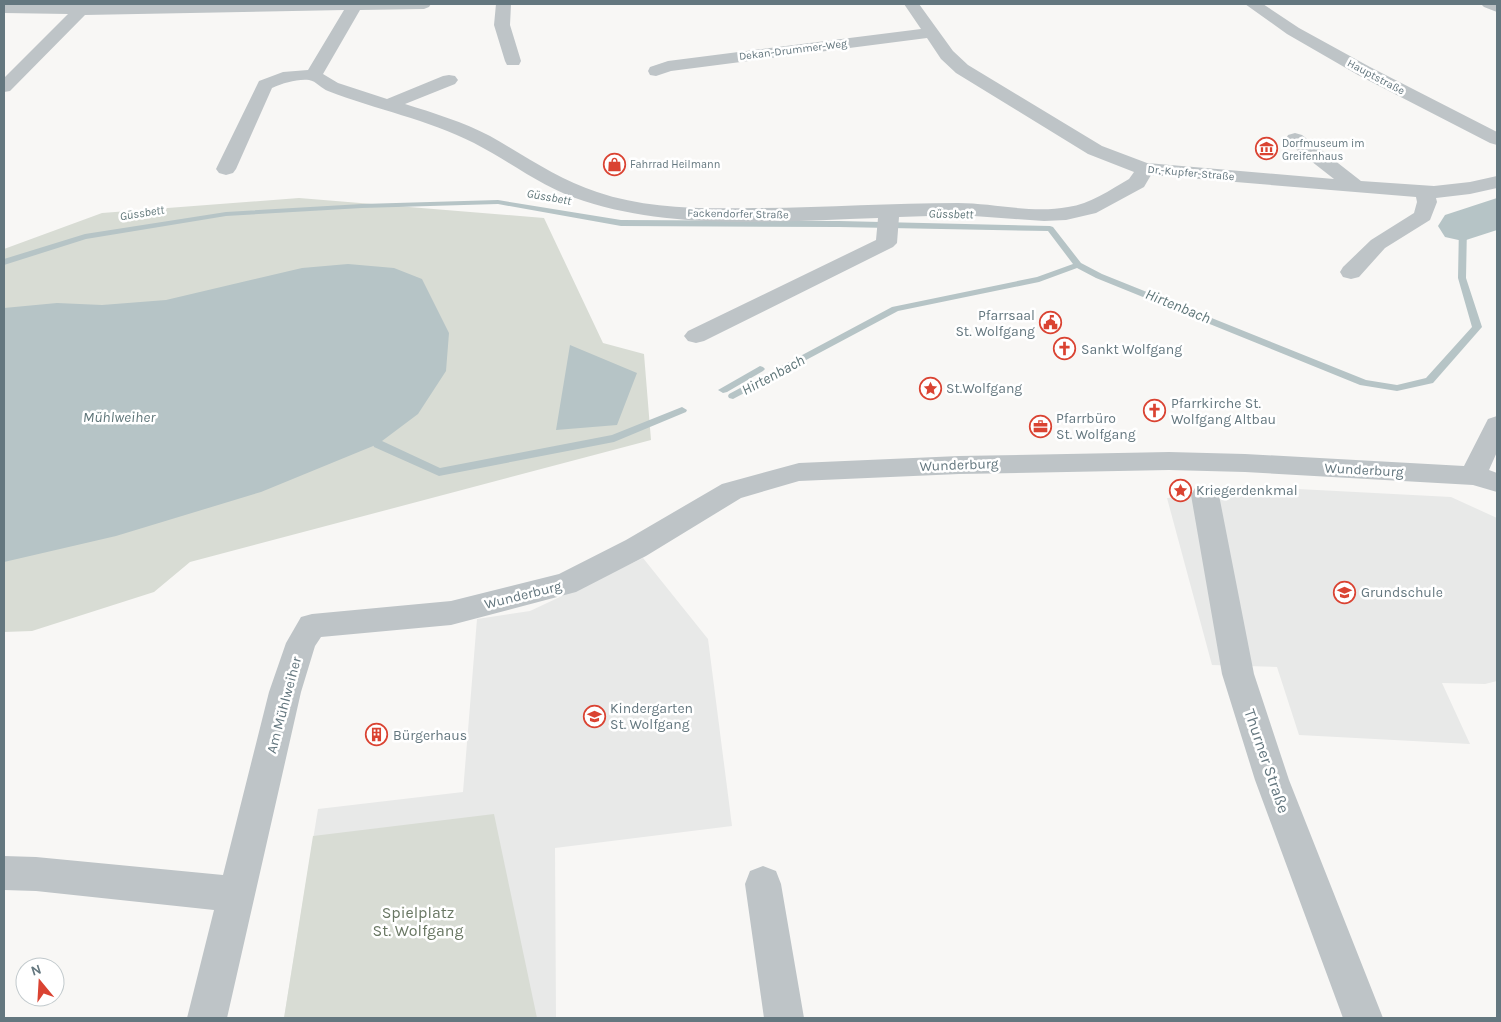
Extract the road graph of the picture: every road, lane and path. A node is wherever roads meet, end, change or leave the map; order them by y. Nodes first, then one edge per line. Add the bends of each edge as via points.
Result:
1 (424, 4) edge
2 (503, 4) edge
3 (911, 4) edge
4 (1236, 4) edge
5 (1489, 4) edge
6 (176, 6) edge
7 (354, 6) junction
8 (1256, 6) edge
9 (12, 7) edge
10 (1497, 7) edge
11 (81, 10) junction
12 (931, 34) junction
13 (513, 61) dead end
14 (656, 71) dead end
15 (314, 75) junction
16 (449, 80) dead end
17 (4, 87) edge
18 (387, 105) junction
19 (1294, 139) dead end
20 (1497, 139) edge
21 (226, 169) dead end
22 (1145, 169) junction
23 (1497, 182) edge
24 (1354, 185) junction
25 (1425, 192) junction
26 (888, 220) junction
27 (1351, 272) dead end
28 (696, 336) dead end
29 (1497, 425) edge
30 (1485, 479) edge
31 (1205, 495) dead end
32 (451, 613) joint
33 (4, 873) edge
34 (763, 884) dead end
35 (238, 894) junction
36 (207, 1018) edge
37 (784, 1018) edge
38 (1363, 1018) edge

1 - 7 street
2 - 13 street via 502,25
3 - 12 street, Dr.-Kupfer-Straße
4 - 8 street, Hauptstraße
5 - 10 street
6 - 7 street
6 - 11 street
7 - 15 street
8 - 20 street, Hauptstraße via 1364,71
9 - 11 street
11 - 17 street
12 - 14 street, Dekan-Drummer-Weg via 704,61
12 - 22 street, Dr.-Kupfer-Straße via 962,69 1095,150
15 - 18 street, Fackendorfer Straße via 332,88
15 - 21 street via 283,77 265,85
16 - 18 street
18 - 26 street, Fackendorfer Straße via 435,119 583,194 634,207 696,215 814,214
19 - 24 street
22 - 24 street, Dr.-Kupfer-Straße
22 - 26 street, Fackendorfer Straße via 1137,183 1089,210 1044,215 960,209
23 - 25 street, Dr.-Kupfer-Straße via 1450,192
24 - 25 street, Dr.-Kupfer-Straße
25 - 27 street via 1427,202 1423,216 1378,244
26 - 28 street via 886,242
29 - 30 street
30 - 32 street, Wunderburg via 1170,461 799,472 732,491 636,548 566,584
31 - 38 street, Thurner Straße via 1241,682 1272,780
32 - 35 street, Am Mühlweiher via 312,626 301,644 285,692
33 - 35 street
34 - 37 street
35 - 36 street, Am Mühlweiher

